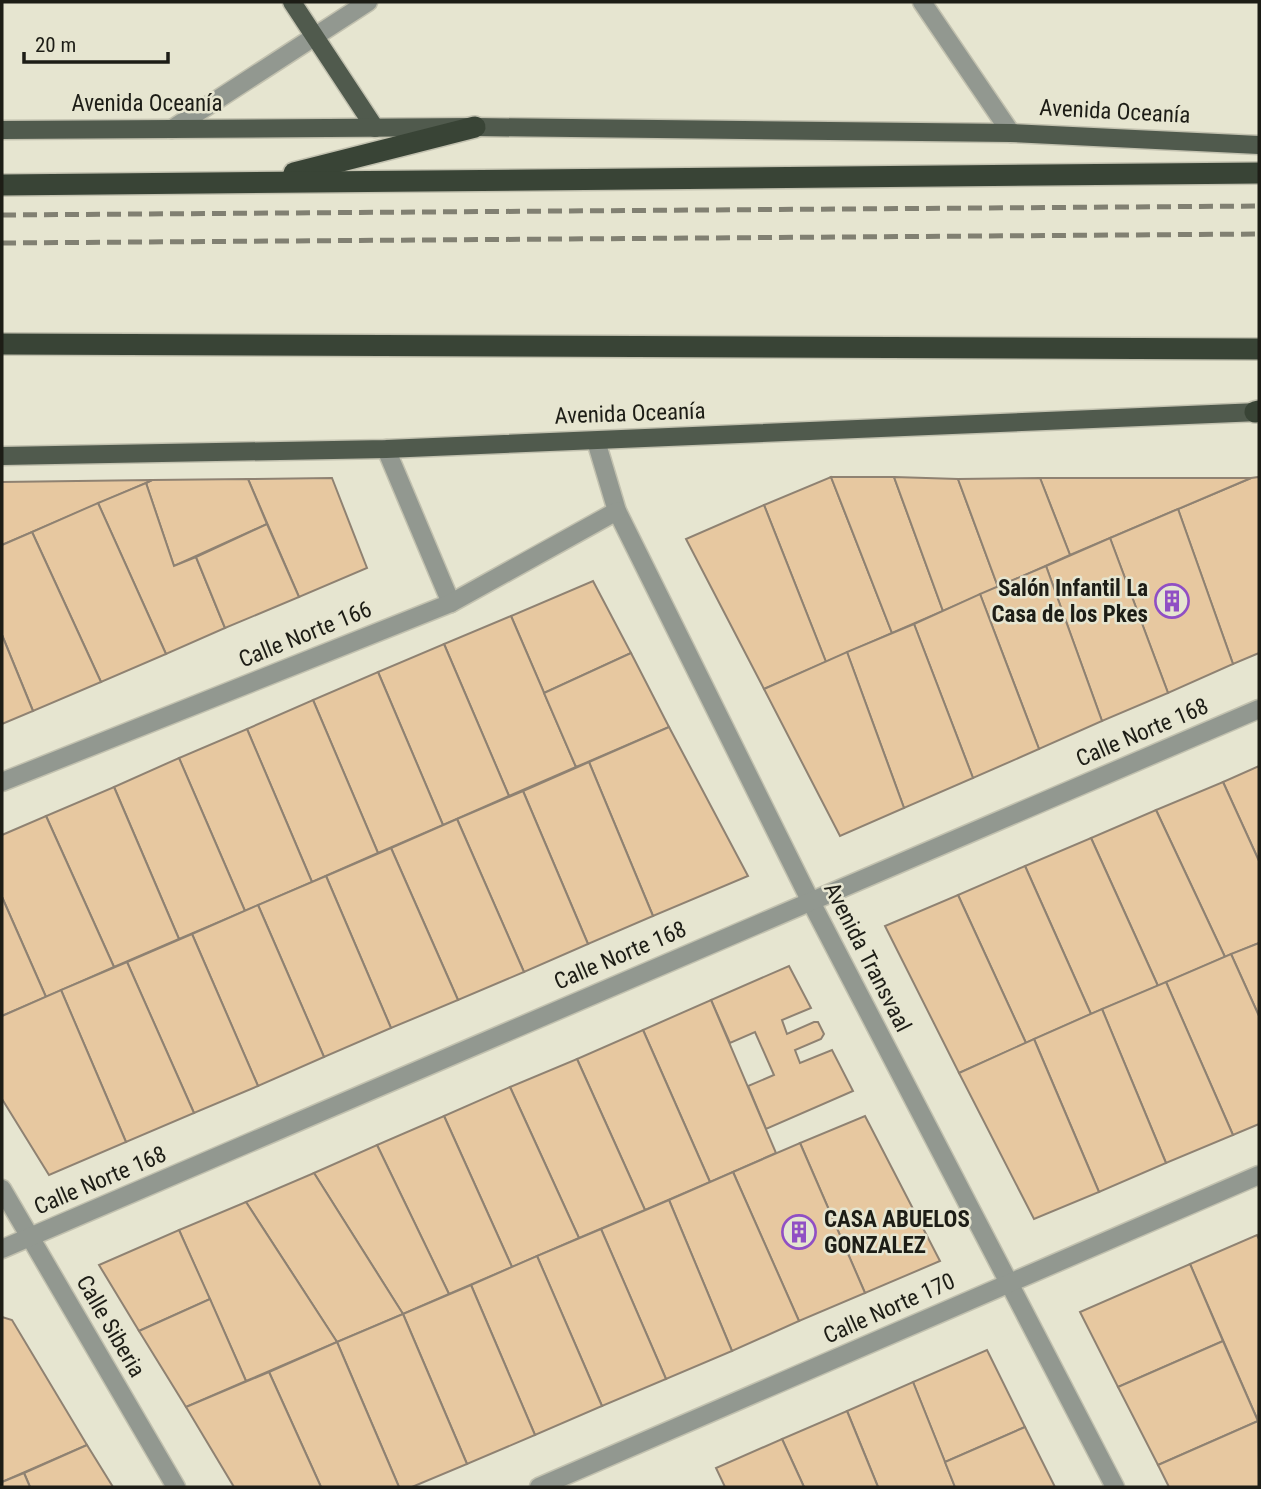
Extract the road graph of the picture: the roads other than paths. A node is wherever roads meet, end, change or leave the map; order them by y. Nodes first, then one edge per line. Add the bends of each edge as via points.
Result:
1 (292, 2) edge
2 (368, 2) edge
3 (922, 2) edge
4 (314, 36) junction
5 (475, 127) junction
6 (375, 128) junction
7 (172, 129) junction
8 (2, 130) edge
9 (1011, 133) junction
10 (1259, 145) edge
11 (1259, 173) edge
12 (261, 182) junction
13 (2, 185) edge
14 (2, 344) edge
15 (1259, 349) edge
16 (1258, 412) edge
17 (596, 441) junction
18 (386, 449) junction
19 (2, 456) edge
20 (617, 511) junction
21 (451, 603) junction
22 (1259, 709) edge
23 (2, 782) edge
24 (810, 900) junction
25 (1259, 1175) edge
26 (2, 1189) edge
27 (31, 1237) junction
28 (2, 1249) edge
29 (1009, 1283) junction
30 (176, 1487) edge
31 (539, 1487) edge
32 (1115, 1487) edge

1 - 4 main road
2 - 4 street
3 - 9 street
4 - 6 main road
4 - 7 street
5 - 6 main road, Avenida Oceanía
5 - 9 main road, Avenida Oceanía
5 - 12 highway
6 - 7 main road, Avenida Oceanía
7 - 8 main road, Avenida Oceanía
9 - 10 main road, Avenida Oceanía
11 - 12 highway
12 - 13 highway
14 - 15 highway
16 - 17 main road, Avenida Oceanía
17 - 18 main road, Avenida Oceanía
17 - 20 street, Avenida Transvaal
18 - 19 main road, Avenida Oceanía
18 - 21 street
20 - 21 street, Calle Norte 166
20 - 24 street, Avenida Transvaal
21 - 23 street, Calle Norte 166
22 - 24 street, Calle Norte 168
24 - 27 street, Calle Norte 168
24 - 29 street, Avenida Transvaal
25 - 29 street, Calle Norte 170
26 - 27 street, Calle Siberia
27 - 28 street, Calle Norte 168
27 - 30 street, Calle Siberia
29 - 31 street, Calle Norte 170
29 - 32 street, Avenida Transvaal

